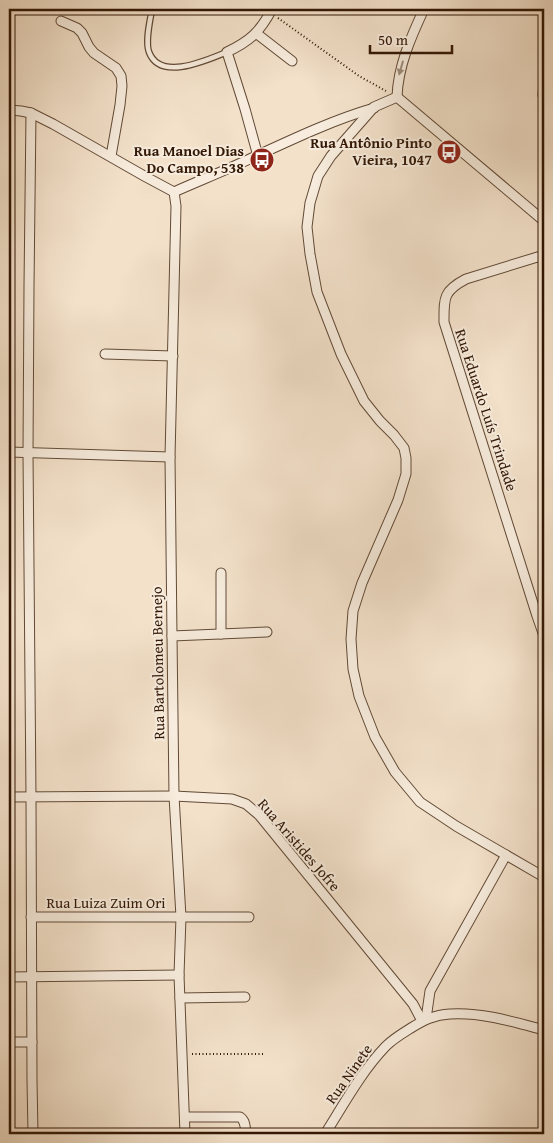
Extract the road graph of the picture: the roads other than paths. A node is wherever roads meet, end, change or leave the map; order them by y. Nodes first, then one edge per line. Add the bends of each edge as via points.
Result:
1 (152, 9) edge
2 (424, 9) edge
3 (271, 11) edge
4 (61, 21) dead end
5 (256, 33) junction
6 (227, 52) junction
7 (292, 61) dead end
8 (544, 84) edge
9 (543, 95) dead end
10 (397, 97) junction
11 (374, 107) junction
12 (9, 110) edge
13 (31, 113) junction
14 (111, 156) junction
15 (258, 156) junction
16 (174, 192) junction
17 (544, 221) edge
18 (544, 254) edge
19 (105, 354) dead end
20 (173, 356) junction
21 (9, 452) edge
22 (28, 453) junction
23 (170, 457) junction
24 (221, 573) dead end
25 (267, 632) dead end
26 (220, 634) junction
27 (172, 636) junction
28 (544, 636) edge
29 (174, 796) junction
30 (9, 797) edge
31 (31, 797) junction
32 (506, 856) junction
33 (544, 877) edge
34 (31, 917) junction
35 (181, 917) junction
36 (249, 917) dead end
37 (179, 975) junction
38 (9, 977) edge
39 (31, 977) junction
40 (245, 997) dead end
41 (180, 998) junction
42 (424, 1020) junction
43 (544, 1030) edge
44 (9, 1042) edge
45 (32, 1042) junction
46 (185, 1117) junction
47 (33, 1134) edge
48 (185, 1134) edge
49 (246, 1134) edge
50 (325, 1134) edge

1 - 6 lane via 149,52 156,63 172,68
2 -> 10 street via 402,64
3 - 5 street
4 - 14 street via 77,28 94,53 116,68 121,76 120,106
5 - 6 street
5 - 7 street
6 - 15 street
8 - 9 street
10 - 11 street
10 - 17 street
11 - 15 street via 345,116
11 - 32 street via 331,156 318,176 310,203 308,227 317,292 341,354 364,401 404,448 406,458 406,474 398,500 362,582 353,611 353,669 359,696 375,737 395,772 420,802
12 - 13 street
13 - 14 street
13 - 22 street
14 - 16 street
15 - 16 street
16 - 20 street, Rua Bartolomeu Bernejo
18 - 28 street, Rua Eduardo Luís Trindade via 466,279 454,285 444,304 444,322
19 - 20 street
20 - 23 street, Rua Bartolomeu Bernejo
21 - 22 street
22 - 23 street
22 - 31 street
23 - 27 street, Rua Bartolomeu Bernejo
24 - 26 street
25 - 26 street
26 - 27 street
27 - 29 street, Rua Bartolomeu Bernejo
29 - 31 street, Rua Aristides Jofre
29 - 35 street, Rua Bartolomeu Bernejo
29 - 42 street, Rua Aristides Jofre via 232,799 246,804 259,815
30 - 31 street, Rua Aristides Jofre
31 - 34 street
32 - 33 street
32 - 42 street via 430,991
34 - 35 street, Rua Luiza Zuim Ori
34 - 39 street
35 - 36 street, Rua Luiza Zuim Ori
35 - 37 street, Rua Bartolomeu Bernejo
37 - 39 street
37 - 41 street, Rua Bartolomeu Bernejo
38 - 39 street
39 - 45 street
40 - 41 street
41 - 46 street, Rua Bartolomeu Bernejo
42 - 43 street, Rua Ninete via 452,1014 472,1015
42 - 50 street, Rua Ninete via 387,1045 364,1072
44 - 45 street
45 - 47 street
46 - 48 street, Rua Bartolomeu Bernejo
46 - 49 street via 240,1117 245,1123

